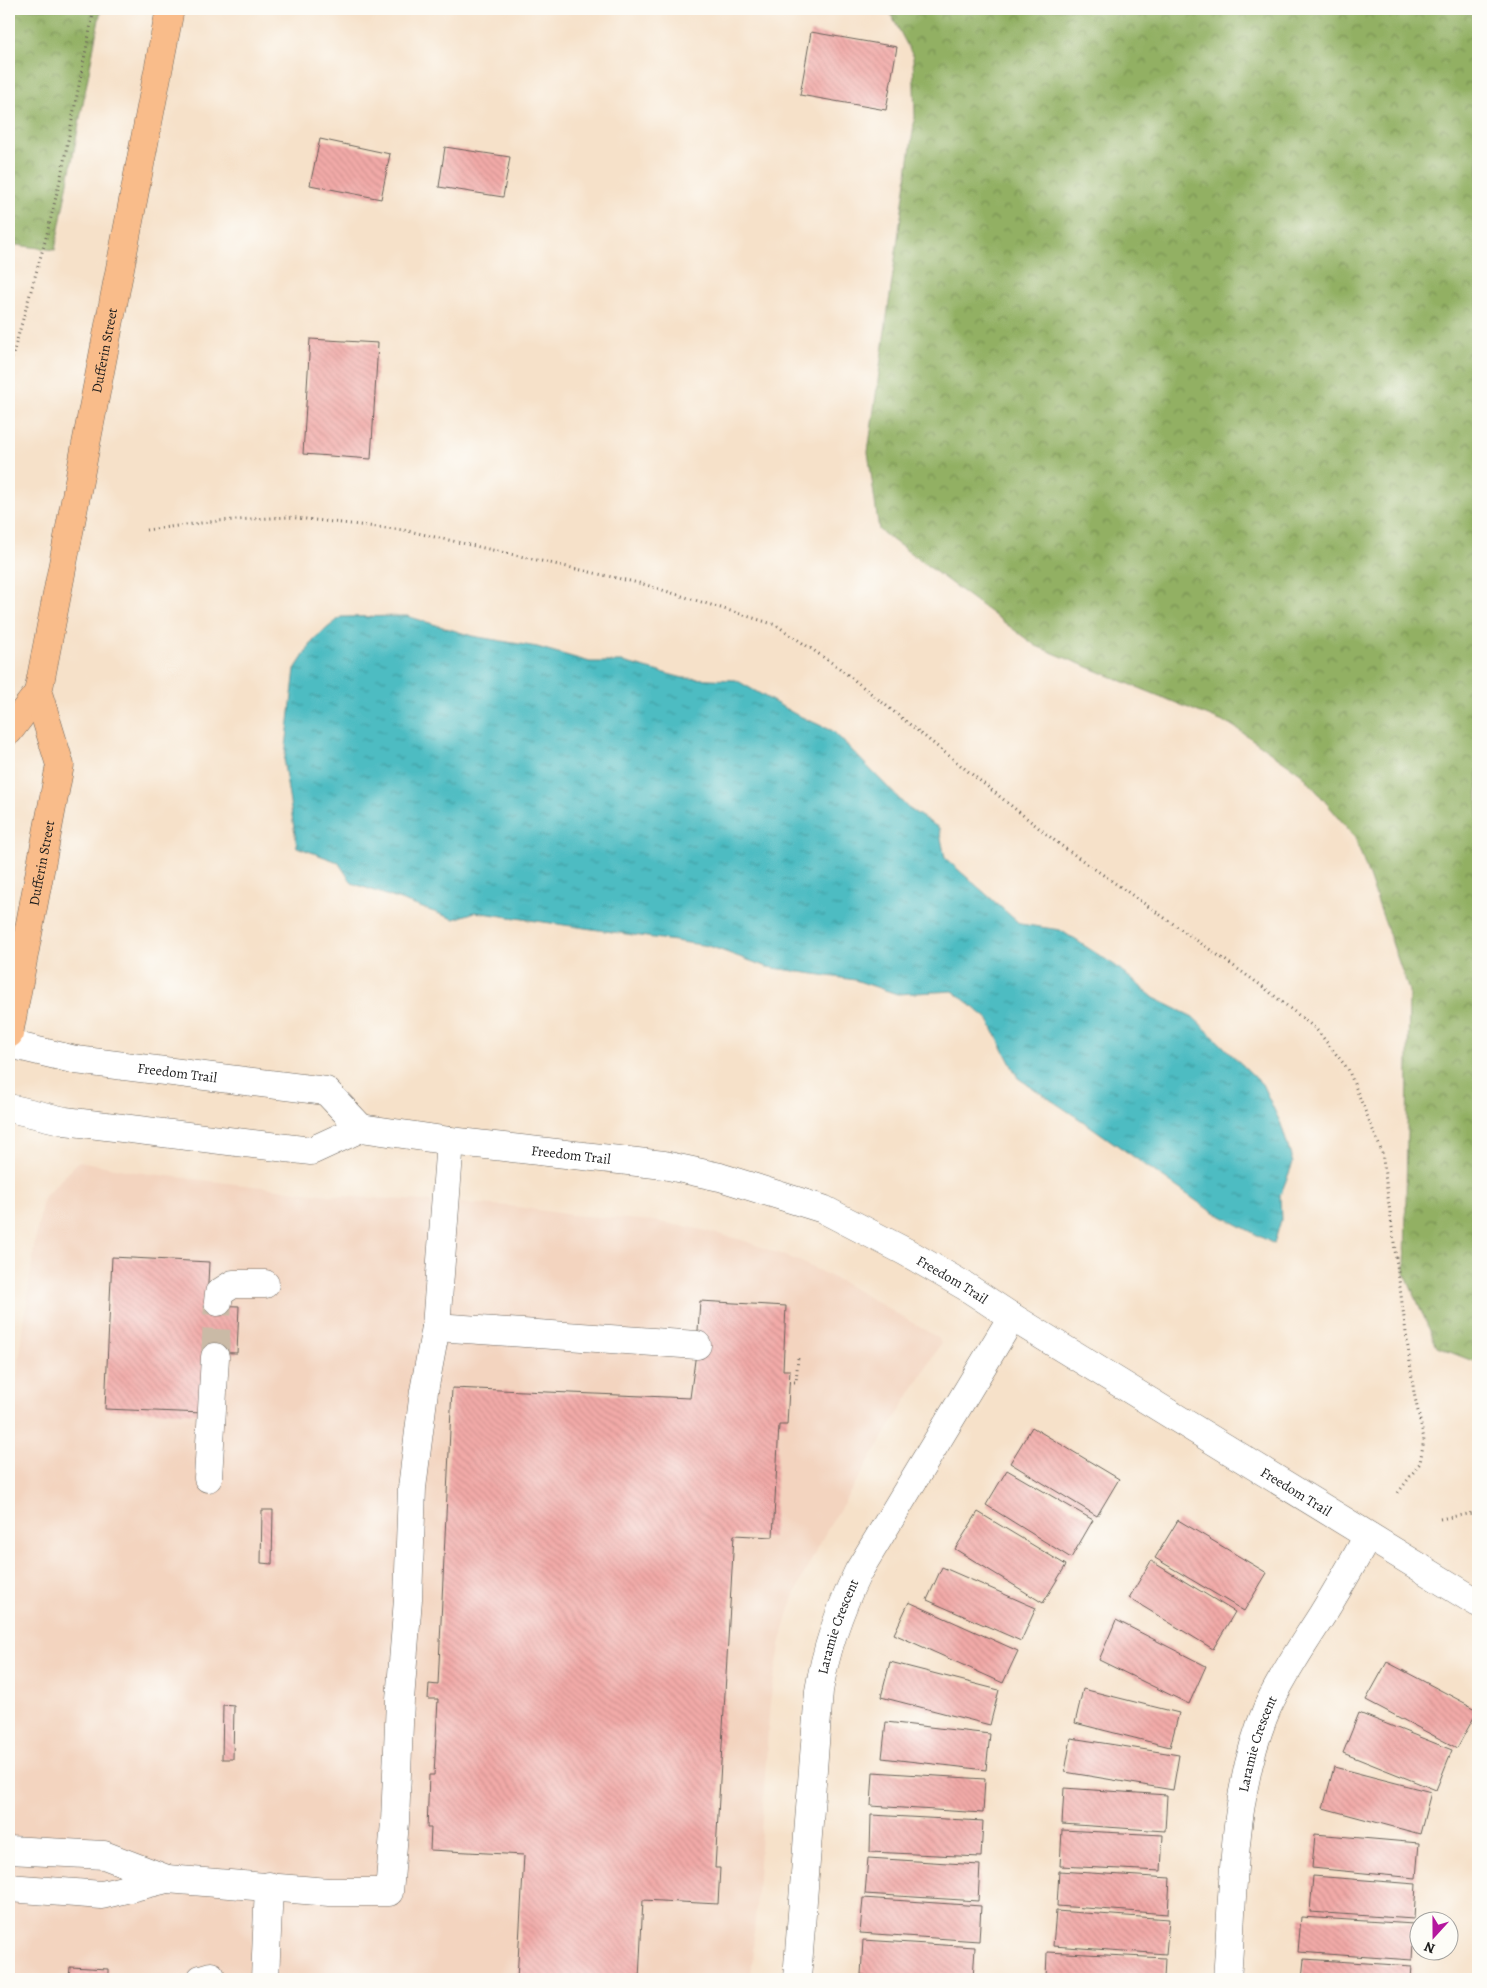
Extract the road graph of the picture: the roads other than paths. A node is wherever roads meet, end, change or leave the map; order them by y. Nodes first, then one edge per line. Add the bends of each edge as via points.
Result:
1 (170, 9) edge
2 (38, 693) junction
3 (9, 731) edge
4 (9, 1034) edge
5 (9, 1044) edge
6 (9, 1108) edge
7 (361, 1128) junction
8 (450, 1141) junction
9 (265, 1284) dead end
10 (218, 1302) tunnel mouth
11 (1012, 1317) junction
12 (436, 1326) junction
13 (697, 1345) dead end
14 (215, 1357) tunnel mouth
15 (208, 1478) dead end
16 (1368, 1536) junction
17 (1478, 1603) edge
18 (9, 1850) edge
19 (167, 1880) junction
20 (269, 1886) junction
21 (9, 1888) edge
22 (265, 1979) edge
23 (797, 1979) edge
24 (1228, 1979) edge

1 - 2 main road, Dufferin Street
2 - 3 main road, Dufferin Street
2 - 4 main road, Dufferin Street via 60,764
5 - 7 street, Freedom Trail via 76,1060 326,1091
6 - 7 street via 65,1121 311,1151
7 - 8 street, Freedom Trail
8 - 11 street, Freedom Trail via 664,1165 769,1191 823,1208 864,1228
8 - 12 street
9 - 10 street via 233,1284 219,1293
11 - 16 street, Freedom Trail
11 - 23 street, Laramie Crescent via 858,1572 832,1632 819,1691
12 - 13 street
12 - 20 street via 412,1488 389,1892 329,1892
14 - 15 street
16 - 17 street, Freedom Trail
16 - 24 street, Laramie Crescent via 1290,1665 1268,1707 1253,1749 1242,1800
18 - 19 street via 104,1855
19 - 20 street
19 - 21 street via 102,1895
20 - 22 street

